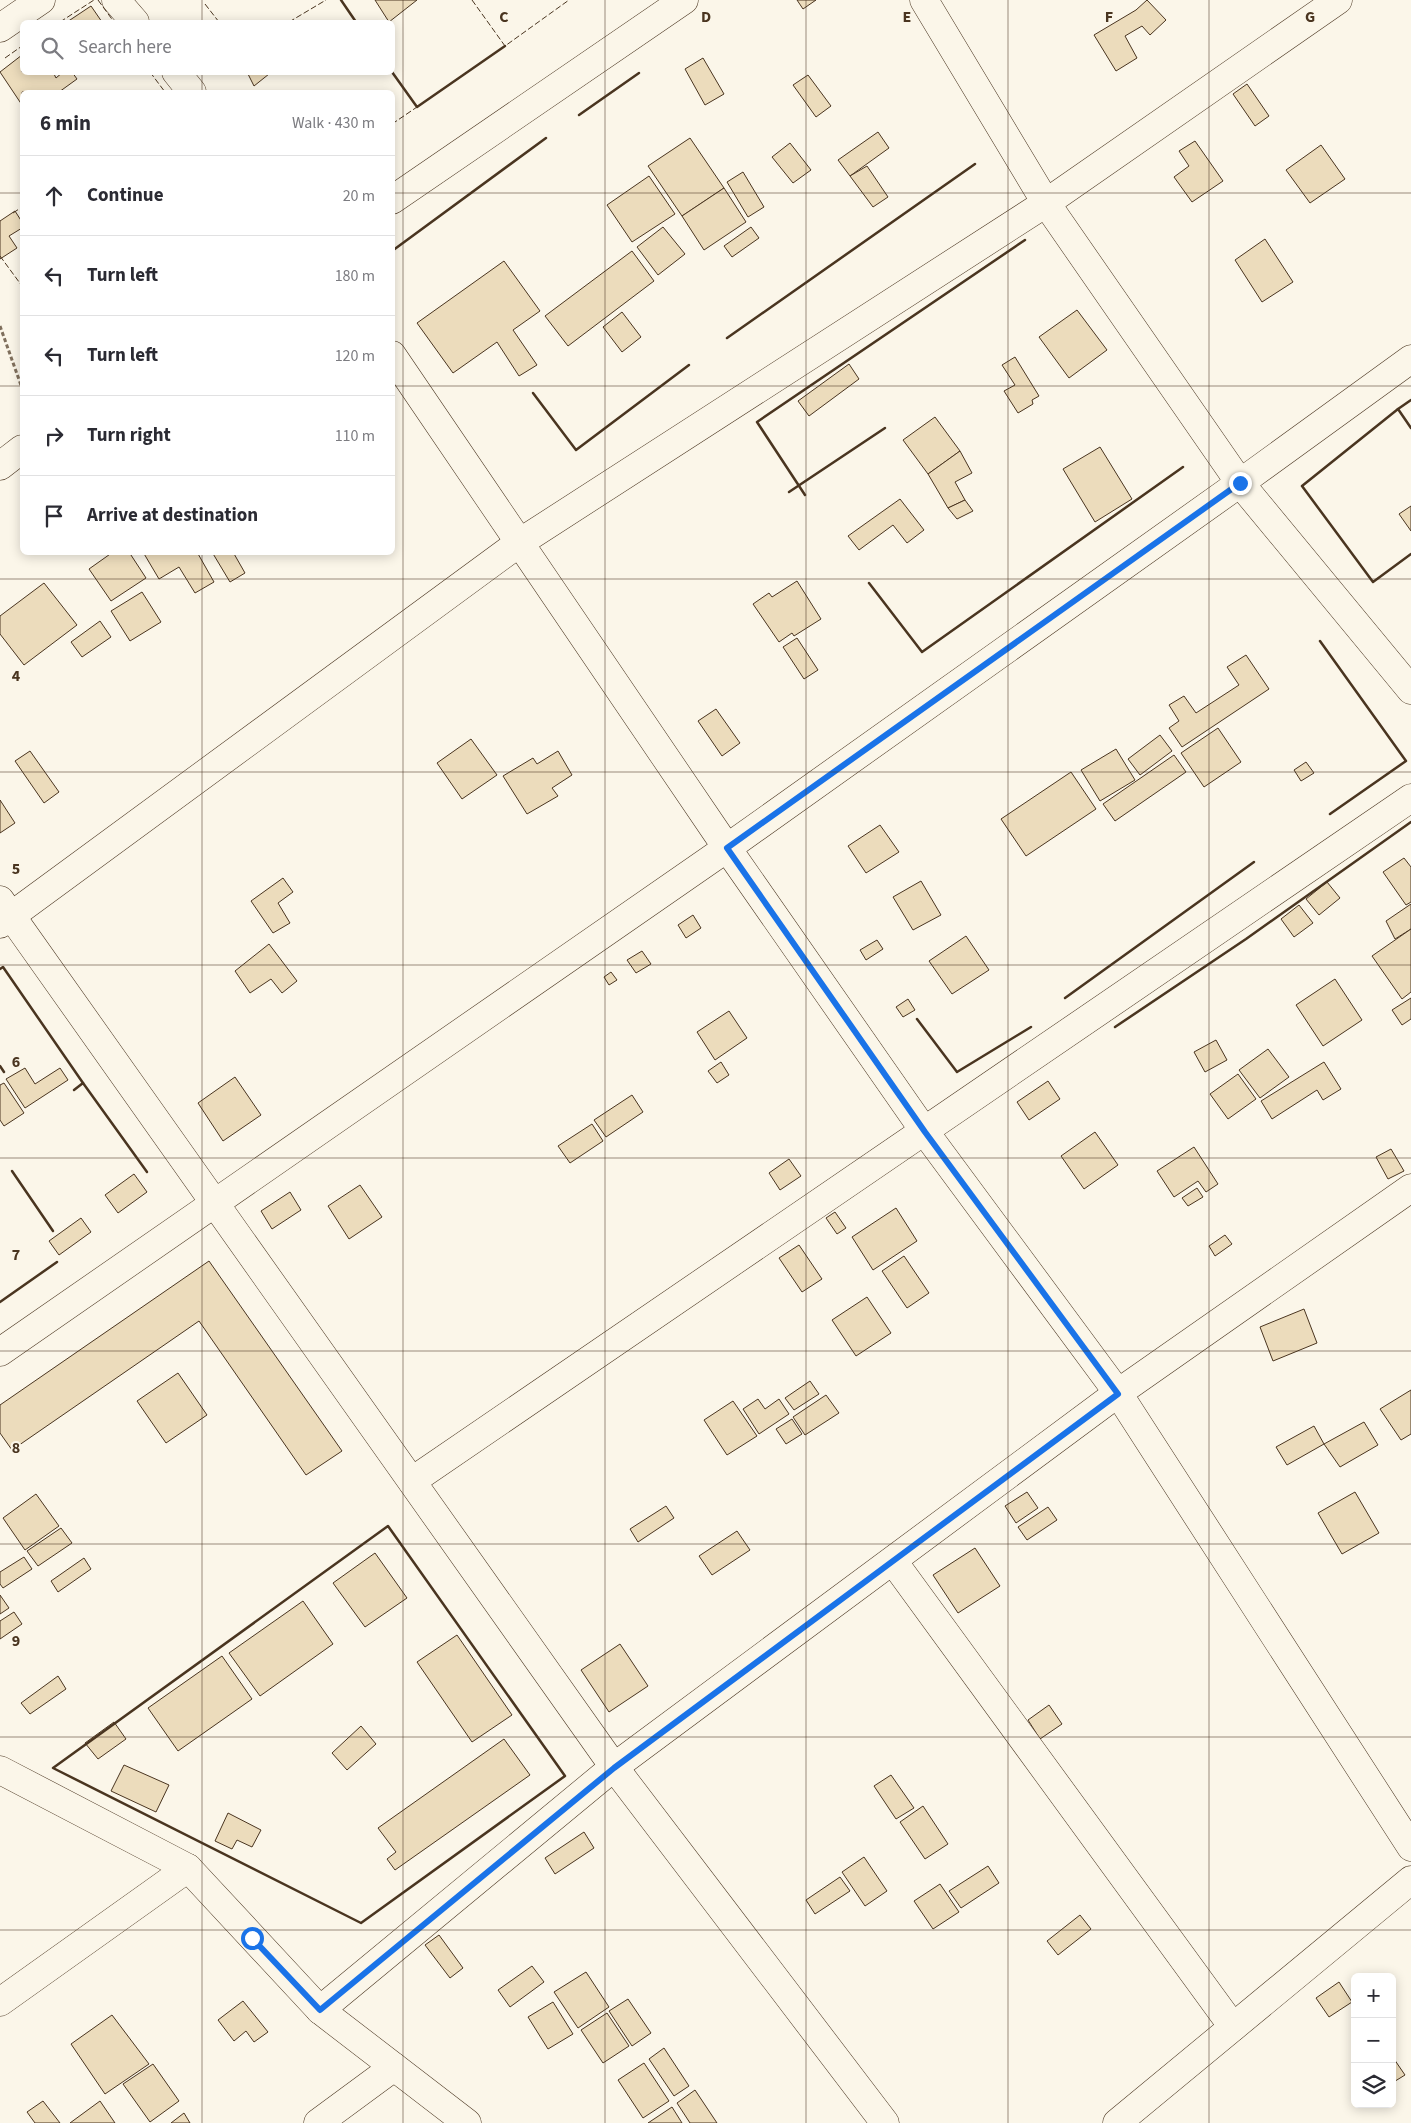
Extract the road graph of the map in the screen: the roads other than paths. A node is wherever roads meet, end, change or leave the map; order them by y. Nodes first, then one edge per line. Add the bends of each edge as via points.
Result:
1 (41, 0) edge
2 (116, 0) edge
3 (684, 0) edge
4 (924, 0) edge
5 (1338, 0) edge
6 (133, 20) edge
7 (0, 28) edge
8 (178, 75) edge
9 (190, 90) edge
10 (395, 198) edge
11 (1046, 203) junction
12 (395, 359) edge
13 (1411, 359) edge
14 (20, 451) edge
15 (0, 466) edge
16 (1240, 483) junction
17 (519, 543) junction
18 (1411, 690) edge
19 (1411, 798) edge
20 (727, 848) junction
21 (4, 913) edge
22 (925, 1132) junction
23 (1411, 1188) edge
24 (215, 1202) junction
25 (0, 1352) edge
26 (1118, 1394) junction
27 (412, 1481) junction
28 (893, 1560) junction
29 (614, 1768) junction
30 (0, 1770) edge
31 (1411, 1846) edge
32 (188, 1868) junction
33 (1411, 1880) edge
34 (0, 2002) edge
35 (320, 2010) junction
36 (1233, 2027) junction
37 (394, 2067) junction
38 (318, 2123) edge
39 (467, 2123) edge
40 (885, 2123) edge
41 (1117, 2123) edge

1 - 7 street
2 - 6 street
3 - 10 street
4 - 11 street
5 - 11 street
8 - 9 street
11 - 16 street
11 - 17 street
12 - 17 street
13 - 16 street
14 - 15 street
16 - 18 street
16 - 20 street
17 - 20 street
17 - 21 street
19 - 22 street
20 - 22 street
20 - 24 street
21 - 24 street
22 - 26 street
22 - 27 street
23 - 26 street
24 - 25 street
24 - 27 street
26 - 28 street
26 - 31 street
27 - 29 street
28 - 29 street
28 - 36 street
29 - 35 street
29 - 40 street
30 - 32 street
32 - 34 street
32 - 35 street
33 - 36 street
35 - 37 street
36 - 41 street
37 - 38 street
37 - 39 street

